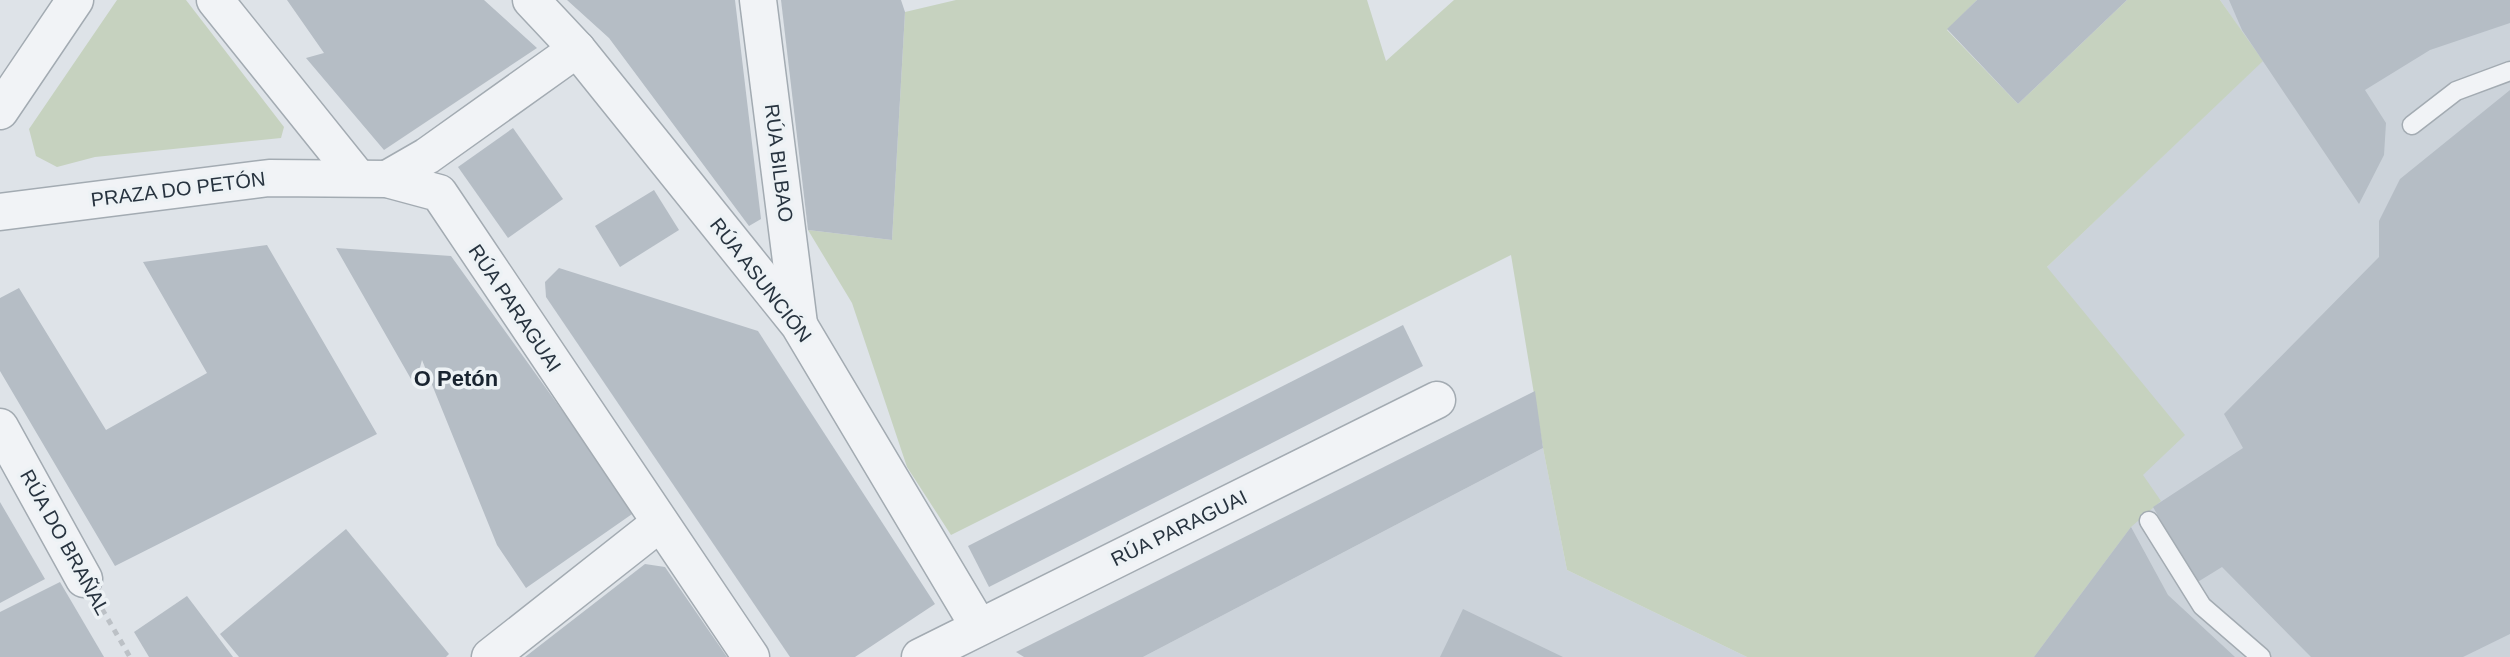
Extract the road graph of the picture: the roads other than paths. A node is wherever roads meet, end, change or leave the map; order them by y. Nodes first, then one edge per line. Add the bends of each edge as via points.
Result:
1 (75, 0) edge
2 (215, 0) edge
3 (531, 0) edge
4 (758, 0) edge
5 (577, 49) junction
6 (2510, 71) edge
7 (0, 111) edge
8 (2412, 125) dead end
9 (373, 178) junction
10 (0, 212) edge
11 (799, 325) junction
12 (1437, 400) dead end
13 (0, 427) edge
14 (2149, 521) dead end
15 (660, 523) junction
16 (84, 579) road end
17 (979, 627) junction
18 (490, 657) edge
19 (751, 657) edge
20 (920, 657) edge
21 (2261, 657) edge

1 - 7 street
2 - 9 street
3 - 5 street, RÚA ASUNCIÓN
4 - 11 street, RÚA BILBAO
5 - 9 street via 427,156
5 - 11 street, RÚA ASUNCIÓN
6 - 8 lane via 2456,91
9 - 10 street, PRAZA DO PETÓN via 269,178
9 - 15 street, RÚA PARAGUAI via 439,193
11 - 17 street, RÚA ASUNCIÓN
12 - 17 street, RÚA PARAGUAI
13 - 16 street, RÚA DO BRAÑAL
14 - 21 lane via 2202,606
15 - 18 street
15 - 19 street, RÚA PARAGUAI
17 - 20 street, RÚA PARAGUAI

